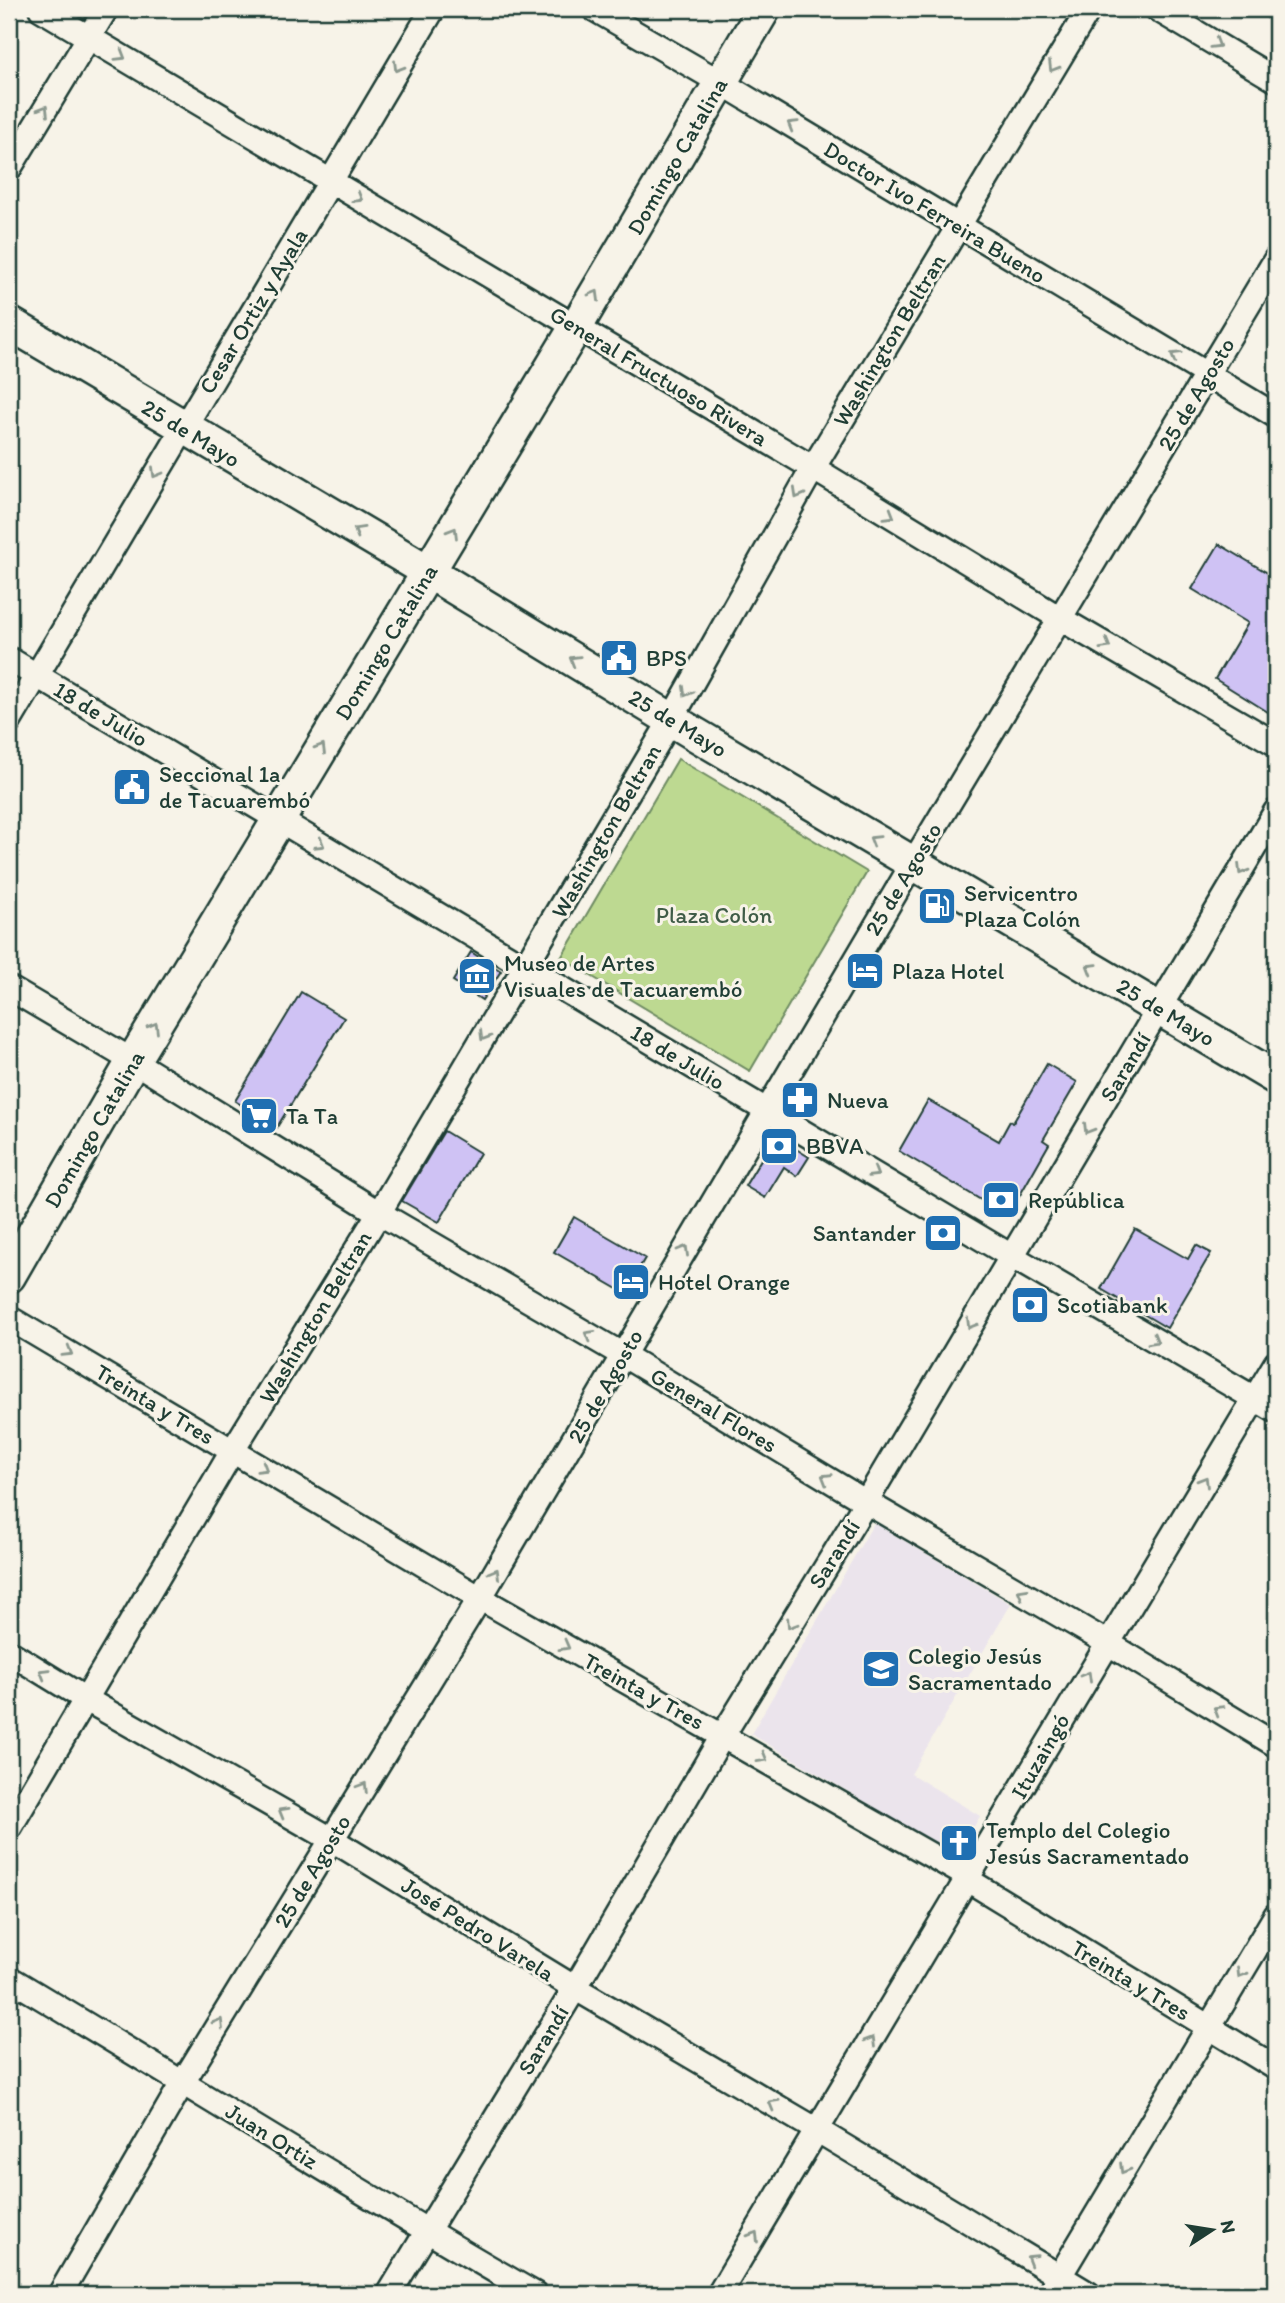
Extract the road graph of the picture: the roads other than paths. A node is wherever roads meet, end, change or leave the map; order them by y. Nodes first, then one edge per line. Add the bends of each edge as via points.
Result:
1 (41, 9) edge
2 (106, 9) edge
3 (433, 9) edge
4 (594, 9) edge
5 (764, 9) edge
6 (1089, 9) edge
7 (1157, 9) edge
8 (89, 37) junction
9 (1276, 80) edge
10 (720, 82) junction
11 (9, 169) edge
12 (331, 182) junction
13 (957, 226) junction
14 (1276, 259) edge
15 (9, 323) edge
16 (576, 327) junction
17 (1207, 375) junction
18 (1276, 416) edge
19 (183, 428) junction
20 (813, 468) junction
21 (429, 572) junction
22 (1061, 619) junction
23 (9, 659) edge
24 (37, 676) junction
25 (671, 719) junction
26 (9, 722) edge
27 (1276, 744) edge
28 (1276, 811) edge
29 (278, 819) junction
30 (913, 863) junction
31 (525, 967) junction
32 (9, 988) edge
33 (1160, 1009) junction
34 (133, 1061) junction
35 (1276, 1078) edge
36 (767, 1109) junction
37 (379, 1213) junction
38 (1012, 1256) junction
39 (9, 1276) edge
40 (9, 1318) edge
41 (623, 1355) junction
42 (1276, 1363) edge
43 (1255, 1399) junction
44 (1276, 1412) edge
45 (233, 1450) junction
46 (866, 1502) junction
47 (480, 1598) junction
48 (1107, 1642) junction
49 (9, 1652) edge
50 (87, 1700) junction
51 (723, 1735) junction
52 (1276, 1745) edge
53 (9, 1829) edge
54 (331, 1839) junction
55 (968, 1880) junction
56 (1276, 1915) edge
57 (9, 1978) edge
58 (575, 1988) junction
59 (1208, 2027) junction
60 (1276, 2068) edge
61 (183, 2082) junction
62 (817, 2130) junction
63 (427, 2232) junction
64 (1055, 2286) edge
65 (60, 2294) edge
66 (389, 2294) edge
67 (535, 2294) edge
68 (719, 2294) edge
69 (1089, 2294) edge

1 - 8 street, General Fructuoso Rivera
2 - 8 street
3 -> 12 street, Cesar Ortiz y Ayala
4 - 10 street, Doctor Ivo Ferreira Bueno
5 - 10 street, Domingo Catalina
6 -> 13 street, Washington Beltran
7 -> 9 street
11 -> 8 street
8 -> 12 street, General Fructuoso Rivera
13 -> 10 street, Doctor Ivo Ferreira Bueno
16 -> 10 street, Domingo Catalina
12 -> 16 street, General Fructuoso Rivera
12 - 19 street, Cesar Ortiz y Ayala
17 -> 13 street, Doctor Ivo Ferreira Bueno
13 - 20 street, Washington Beltran
14 - 17 street, 25 de Agosto
15 - 19 street, 25 de Mayo
16 - 20 street, General Fructuoso Rivera
21 -> 16 street, Domingo Catalina
17 - 18 street, Doctor Ivo Ferreira Bueno
17 - 22 street, 25 de Agosto
21 -> 19 street, 25 de Mayo
19 -> 24 street, Cesar Ortiz y Ayala
20 -> 22 street, General Fructuoso Rivera
20 -> 25 street, Washington Beltran
25 -> 21 street, 25 de Mayo
29 -> 21 street, Domingo Catalina
22 -> 27 street, General Fructuoso Rivera
22 - 30 street, 25 de Agosto
23 - 24 street, 18 de Julio
24 - 26 street, Cesar Ortiz y Ayala
24 - 29 street, 18 de Julio
30 -> 25 street, 25 de Mayo
25 - 31 street, Washington Beltran
28 -> 33 street, Sarandí
29 -> 31 street, 18 de Julio
34 -> 29 street, Domingo Catalina
33 -> 30 street, 25 de Mayo
30 - 36 street, 25 de Agosto
31 - 36 street, 18 de Julio
31 -> 37 street, Washington Beltran
32 - 34 street, General Flores
33 - 35 street, 25 de Mayo
33 -> 38 street, Sarandí
34 - 37 street, General Flores
34 - 39 street, Domingo Catalina
36 -> 38 street, 18 de Julio
41 -> 36 street, 25 de Agosto
41 -> 37 street, General Flores
37 - 45 street, Washington Beltran
38 -> 43 street, 18 de Julio
38 -> 46 street, Sarandí
40 -> 45 street, Treinta y Tres
46 -> 41 street, General Flores
47 -> 41 street, 25 de Agosto
42 - 43 street, Ituzaingó
43 - 44 street, 18 de Julio
48 -> 43 street, Ituzaingó
45 -> 47 street, Treinta y Tres
45 - 50 street, Washington Beltran
48 -> 46 street, General Flores
46 -> 51 street, Sarandí
47 -> 51 street, Treinta y Tres
54 -> 47 street, 25 de Agosto
52 -> 48 street, General Flores
55 -> 48 street, Ituzaingó
50 -> 49 street, José Pedro Varela
50 - 53 street, Washington Beltran
54 -> 50 street, José Pedro Varela
51 -> 55 street, Treinta y Tres
51 - 58 street, Sarandí
54 - 58 street, José Pedro Varela
61 -> 54 street, 25 de Agosto
55 - 59 street, Treinta y Tres
62 -> 55 street, Ituzaingó
56 -> 59 street
57 - 61 street, Juan Ortiz
62 -> 58 street, José Pedro Varela
58 - 63 street, Sarandí
59 - 60 street, Treinta y Tres
59 -> 64 street
61 - 63 street, Juan Ortiz
61 - 65 street, 25 de Agosto
64 -> 62 street, José Pedro Varela
68 -> 62 street, Ituzaingó
63 - 66 street, Sarandí
63 - 67 street, Juan Ortiz
64 - 69 street, José Pedro Varela

